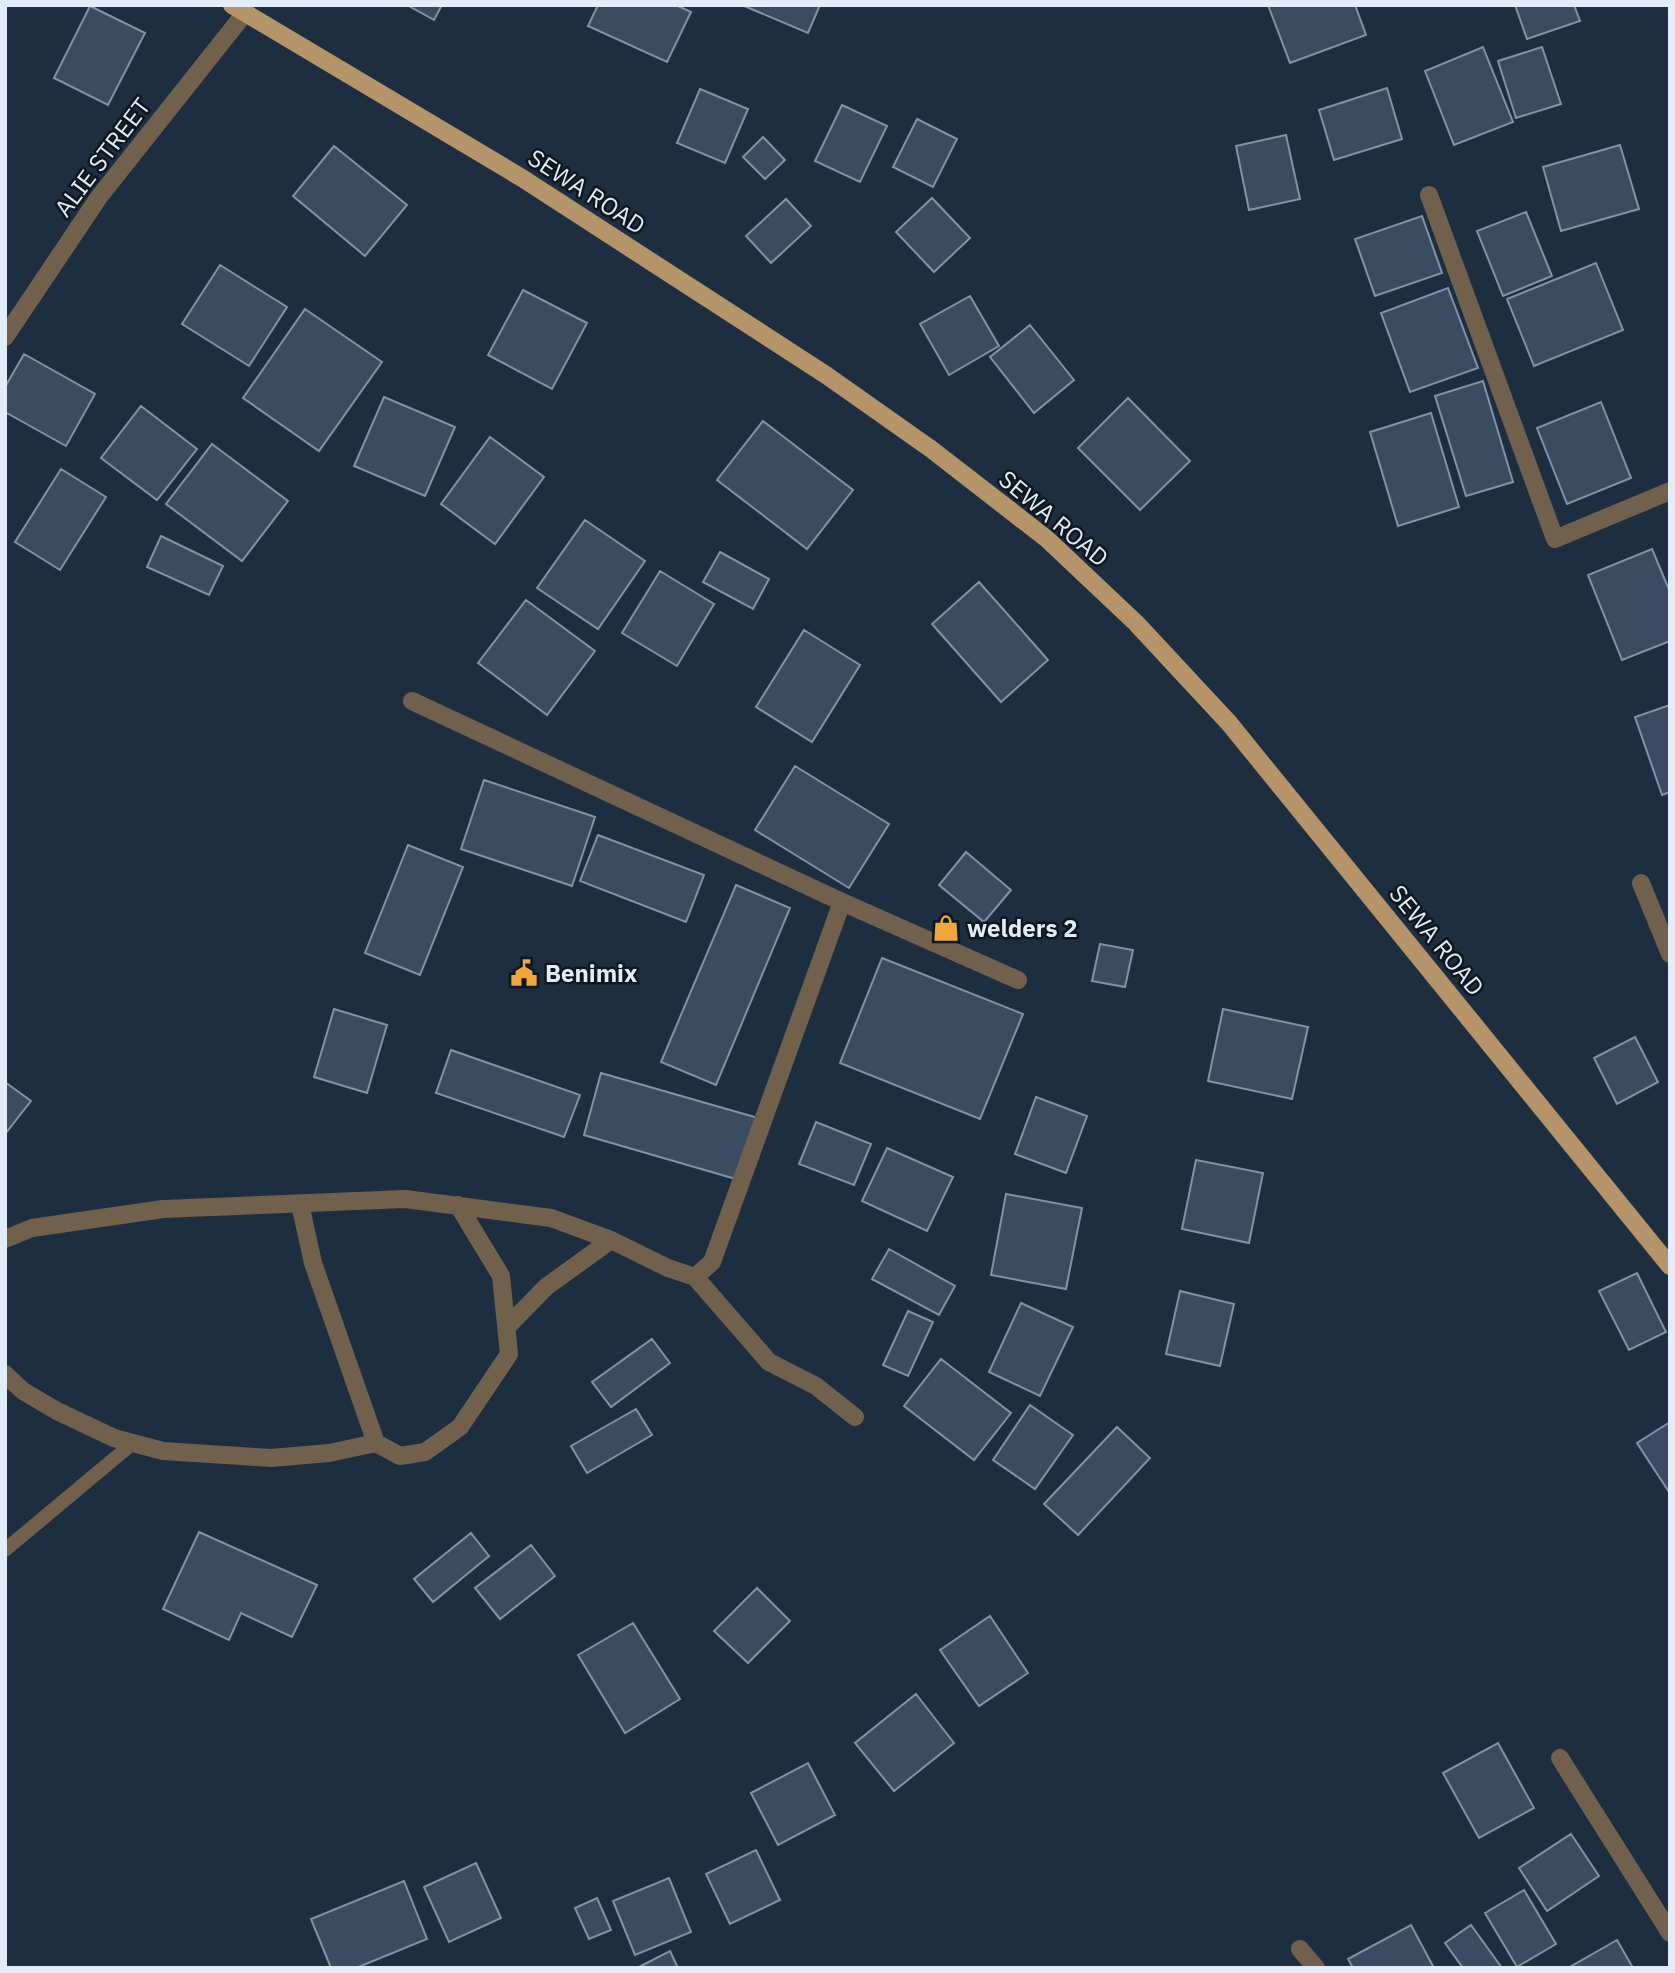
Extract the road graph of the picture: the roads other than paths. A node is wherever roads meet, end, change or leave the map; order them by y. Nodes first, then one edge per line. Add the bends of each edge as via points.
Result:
1 (238, 9) edge
2 (1429, 195) dead end
3 (5, 337) edge
4 (1670, 491) edge
5 (412, 701) dead end
6 (1641, 883) dead end
7 (842, 902) junction
8 (1670, 954) edge
9 (1018, 980) dead end
10 (300, 1204) junction
11 (458, 1205) junction
12 (5, 1239) edge
13 (611, 1240) junction
14 (1670, 1266) edge
15 (695, 1277) junction
16 (507, 1327) junction
17 (5, 1374) edge
18 (855, 1417) dead end
19 (133, 1443) junction
20 (376, 1443) junction
21 (5, 1550) edge
22 (1560, 1758) dead end
23 (1670, 1933) edge
24 (1300, 1949) dead end
25 (1316, 1968) edge

1 - 3 street, ALIE STREET via 99,197
1 - 14 main road, SEWA ROAD via 522,178 815,368 931,449 1048,540 1136,623 1229,723
2 - 4 street via 1555,539
5 - 7 street
6 - 8 street
7 - 9 street
7 - 15 street via 712,1262
10 - 11 street via 405,1199
10 - 12 street via 163,1209 32,1228
10 - 20 street via 313,1263
11 - 13 street via 551,1218
11 - 16 street via 501,1276
13 - 15 street
13 - 16 street via 547,1287
15 - 18 street via 769,1362 816,1386
16 - 20 street via 509,1354 460,1427 425,1452 400,1456
17 - 19 street via 57,1411
19 - 20 street via 163,1451 271,1458
19 - 21 lane
22 - 23 street
24 - 25 street

